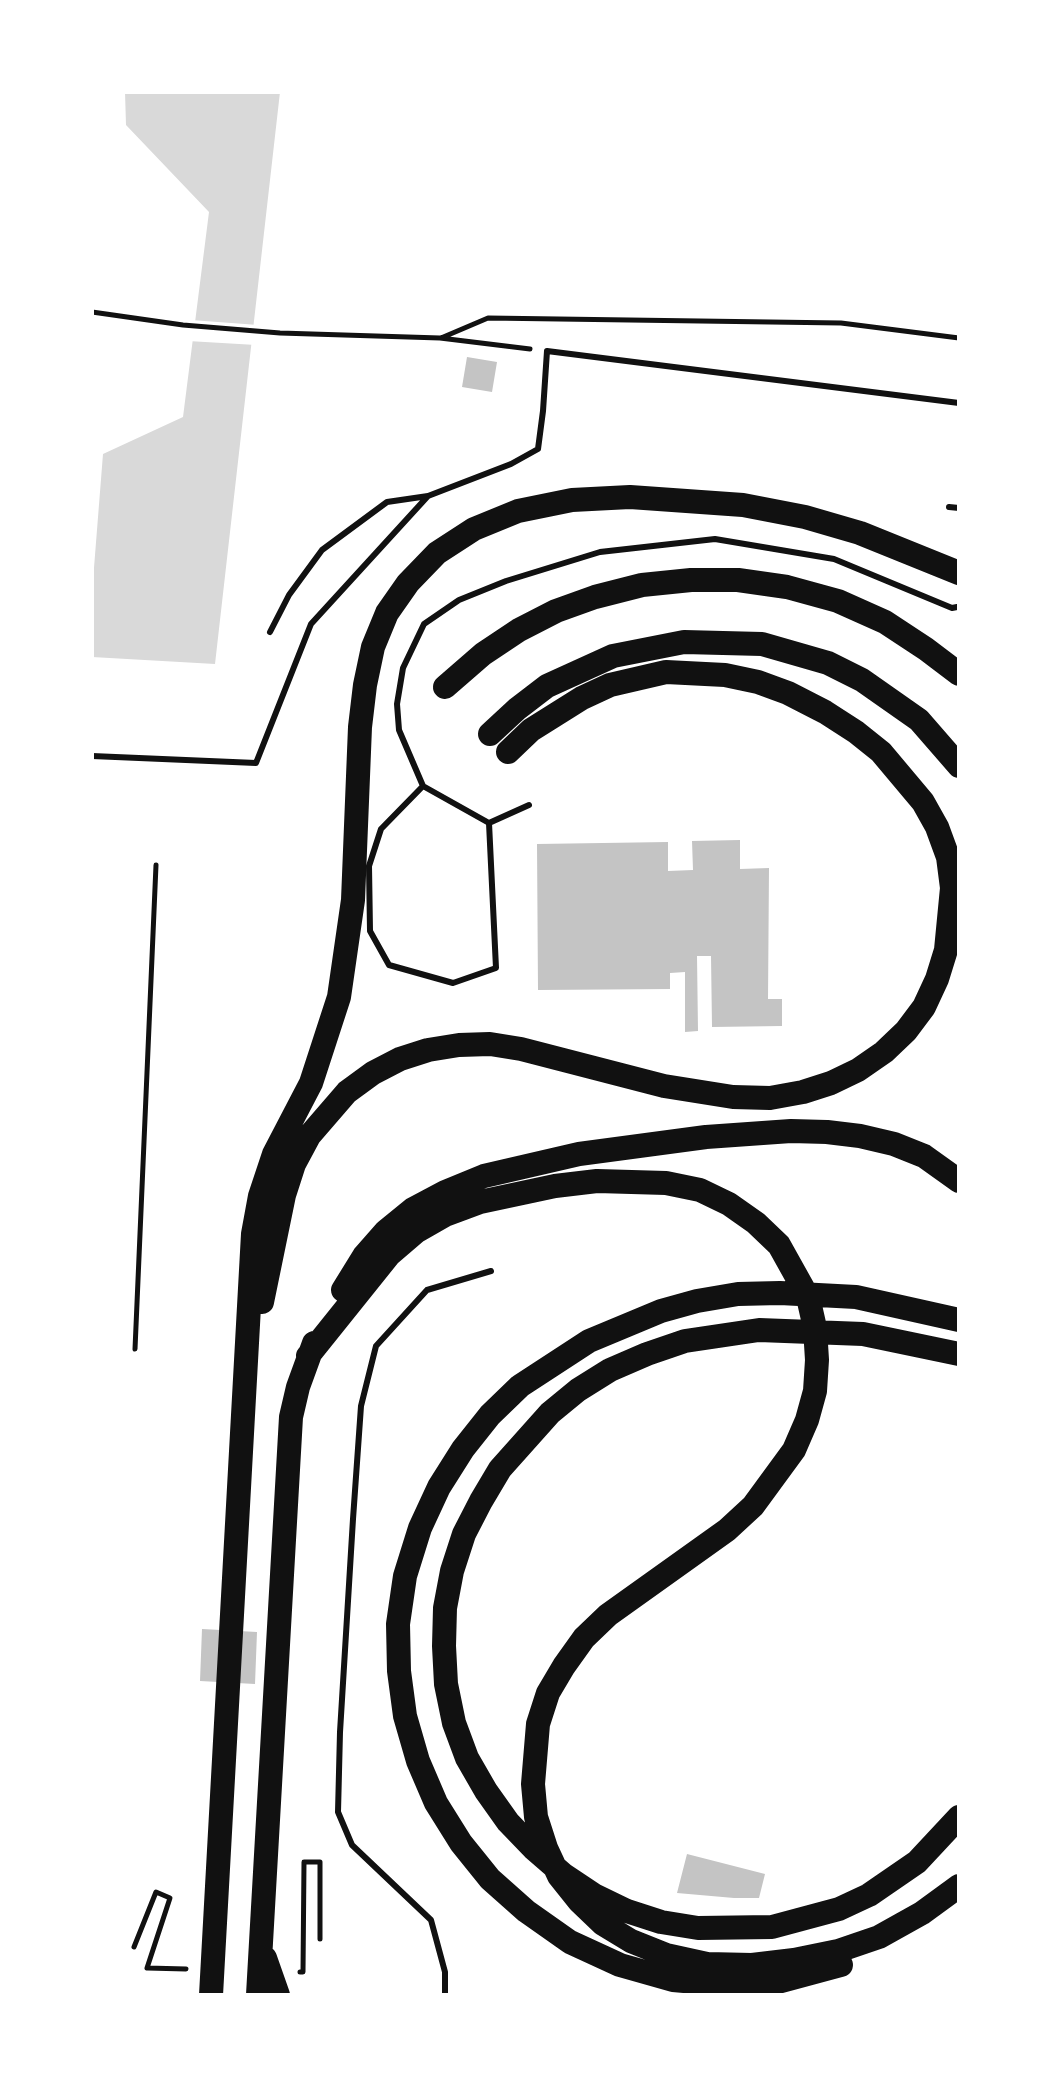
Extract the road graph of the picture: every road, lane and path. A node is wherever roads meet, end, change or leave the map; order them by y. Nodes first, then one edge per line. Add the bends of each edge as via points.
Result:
1 (92, 312) edge
2 (349, 336) dead end
3 (440, 338) dead end
4 (959, 338) edge
5 (959, 403) edge
6 (428, 496) junction
7 (949, 507) dead end
8 (959, 508) edge
9 (959, 573) edge
10 (957, 607) dead end
11 (270, 632) dead end
12 (959, 674) edge
13 (445, 687) dead end
14 (490, 734) dead end
15 (508, 752) dead end
16 (92, 756) edge
17 (959, 766) edge
18 (423, 786) junction
19 (529, 805) dead end
20 (489, 823) junction
21 (156, 865) dead end
22 (959, 1181) edge
23 (491, 1271) dead end
24 (959, 1320) edge
25 (135, 1349) dead end
26 (959, 1354) edge
27 (308, 1356) junction
28 (243, 1406) junction
29 (959, 1817) edge
30 (959, 1886) edge
31 (959, 1897) edge
32 (261, 1944) junction
33 (211, 1995) edge
34 (258, 1995) edge
35 (278, 1995) edge
36 (445, 1995) edge

1 - 2 path via 183,325
3 - 4 path via 488,318 841,323
5 - 6 lane via 547,351 538,449
6 - 11 lane via 387,502 322,550
6 - 16 lane via 311,624 256,763
7 - 8 lane
9 - 28 highway via 805,517 743,505 630,497 572,500 518,511 449,545 408,583 387,613 365,685 353,900 339,997 311,1083 274,1154 260,1196 252,1245
10 - 18 lane via 834,559 715,539 600,552 506,581 459,600 424,624 403,668 399,730
12 - 13 highway via 885,622 838,601 738,580 691,580 642,585 556,611 483,654
14 - 17 highway via 547,686 613,656 684,642 762,644 828,663 862,680 919,720
15 - 28 highway via 531,730 582,698 610,685 666,672 758,682 825,712 881,752 937,827 952,888 946,950 937,979 924,1007 884,1052 831,1083 770,1098 664,1086 490,1044 428,1050 373,1073 327,1113 294,1164 276,1224
18 - 20 lane
18 - 20 lane via 381,829 369,866 370,931 389,965 453,983 496,968
19 - 20 lane
21 - 25 path
22 - 27 highway via 924,1156 894,1144 791,1131 633,1146 484,1176 413,1209 386,1231 325,1316
23 - 36 lane via 427,1290 376,1346 361,1406 352,1534 338,1812 352,1845 431,1920 445,1972
24 - 31 highway via 856,1297 738,1294 649,1315 589,1341 520,1386 463,1449 420,1528 398,1624 405,1716 436,1803 490,1879 570,1942 620,1965 673,1980 778,1982 876,1951
26 - 29 highway via 863,1334 759,1330 685,1341 610,1370 550,1413 500,1469 464,1534 452,1571 444,1646 454,1723 467,1758 508,1822 564,1875 638,1915 698,1928 772,1927 806,1920 894,1880
27 - 30 highway via 389,1255 417,1231 480,1202 597,1181 666,1183 700,1190 756,1223 779,1245 808,1297 817,1360 807,1420 794,1450 753,1506 608,1615 564,1666 538,1724 536,1817 559,1876 603,1924 666,1955 707,1964 752,1965 838,1951 879,1937
27 - 32 highway via 291,1417
28 - 33 highway
32 - 34 highway
32 - 35 highway

